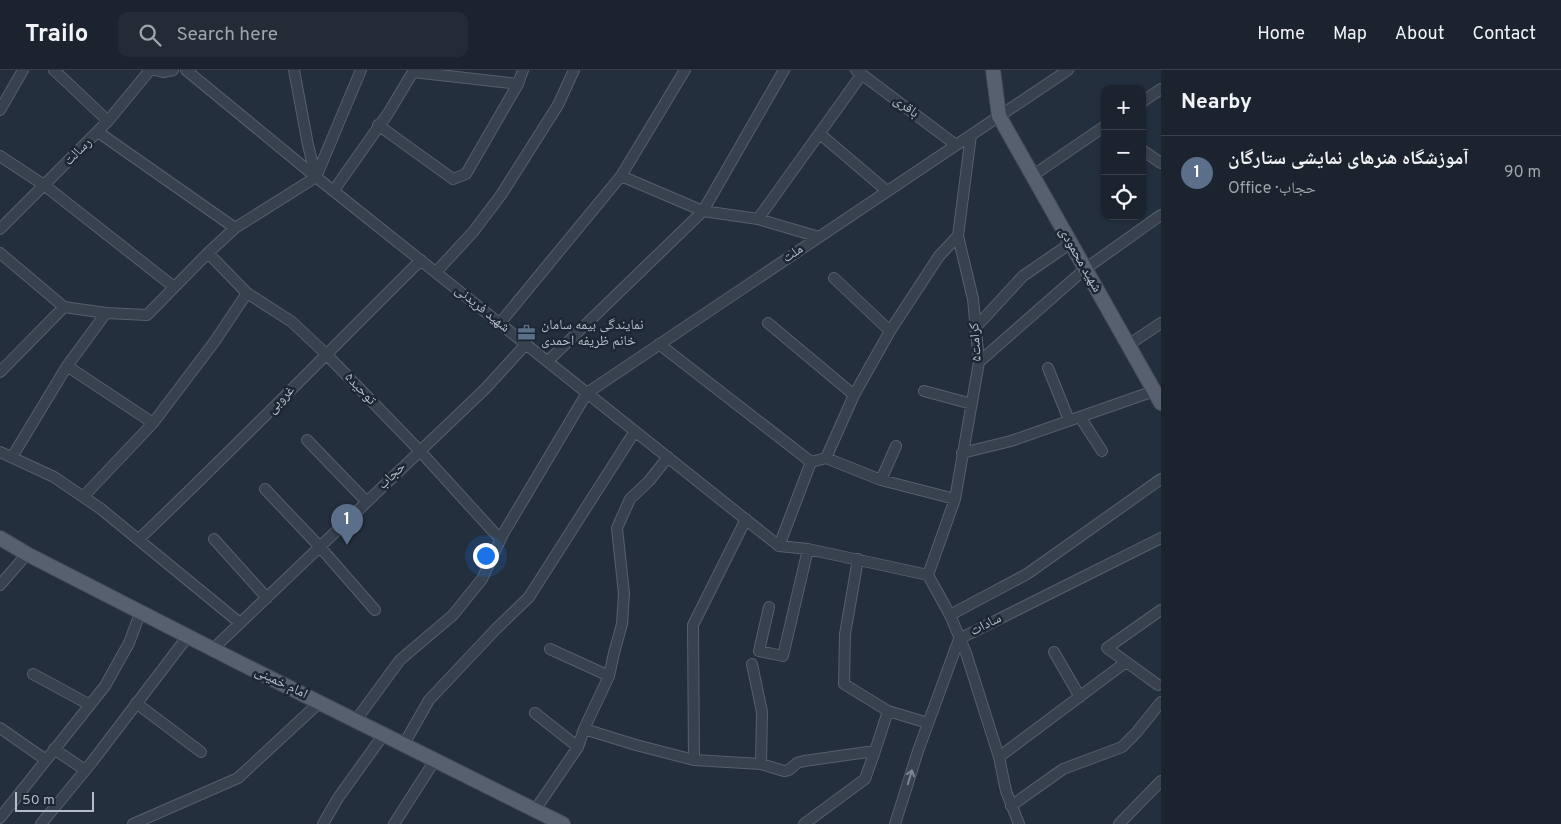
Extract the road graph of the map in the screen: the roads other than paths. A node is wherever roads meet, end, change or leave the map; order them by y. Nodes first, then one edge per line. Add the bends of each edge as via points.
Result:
1 (23, 70) edge
2 (54, 70) edge
3 (150, 70) edge
4 (155, 70) edge
5 (173, 70) edge
6 (186, 70) edge
7 (294, 70) edge
8 (361, 70) edge
9 (523, 70) edge
10 (574, 70) edge
11 (685, 70) edge
12 (784, 70) edge
13 (1068, 70) edge
14 (413, 71) edge
15 (992, 71) edge
16 (859, 72) edge
17 (518, 84) junction
18 (1161, 89) edge
19 (1146, 99) edge
20 (0, 110) edge
21 (999, 116) junction
22 (108, 121) junction
23 (378, 125) junction
24 (1101, 129) edge
25 (98, 132) junction
26 (820, 134) junction
27 (970, 135) junction
28 (956, 145) junction
29 (1146, 152) edge
30 (0, 156) edge
31 (1160, 160) edge
32 (621, 176) junction
33 (1032, 176) junction
34 (316, 178) junction
35 (44, 185) junction
36 (334, 190) junction
37 (887, 191) junction
38 (703, 211) junction
39 (1161, 215) edge
40 (758, 219) junction
41 (1, 227) edge
42 (235, 228) junction
43 (958, 236) junction
44 (819, 237) junction
45 (1071, 244) junction
46 (0, 253) edge
47 (208, 253) junction
48 (421, 260) junction
49 (1086, 270) junction
50 (436, 272) junction
51 (834, 278) dead end
52 (174, 288) junction
53 (246, 293) junction
54 (64, 307) junction
55 (106, 313) junction
56 (500, 323) junction
57 (768, 323) dead end
58 (1161, 323) edge
59 (975, 328) junction
60 (890, 332) junction
61 (526, 344) junction
62 (660, 344) junction
63 (1128, 345) junction
64 (326, 354) junction
65 (548, 362) junction
66 (979, 362) junction
67 (67, 366) junction
68 (1048, 368) dead end
69 (0, 372) edge
70 (924, 391) dead end
71 (587, 392) junction
72 (854, 395) junction
73 (1158, 397) edge
74 (972, 404) junction
75 (1074, 418) junction
76 (153, 423) junction
77 (636, 431) junction
78 (307, 440) dead end
79 (896, 446) dead end
80 (419, 450) junction
81 (1102, 451) dead end
82 (0, 452) edge
83 (962, 453) junction
84 (12, 457) junction
85 (668, 457) junction
86 (826, 458) junction
87 (812, 462) junction
88 (1161, 479) edge
89 (881, 480) junction
90 (266, 489) dead end
91 (83, 497) junction
92 (955, 499) junction
93 (366, 502) junction
94 (746, 519) junction
95 (0, 538) edge
96 (1161, 538) edge
97 (139, 539) junction
98 (214, 539) dead end
99 (500, 539) junction
100 (320, 546) junction
101 (779, 546) junction
102 (808, 549) junction
103 (27, 554) junction
104 (858, 560) junction
105 (928, 575) junction
106 (0, 585) edge
107 (267, 598) junction
108 (769, 607) dead end
109 (375, 610) dead end
110 (1161, 610) edge
111 (140, 612) junction
112 (950, 615) junction
113 (240, 623) junction
114 (188, 636) junction
115 (959, 638) junction
116 (213, 649) junction
117 (550, 649) dead end
118 (1054, 652) dead end
119 (1126, 662) junction
120 (752, 664) dead end
121 (34, 674) dead end
122 (609, 676) junction
123 (1160, 685) edge
124 (1080, 697) junction
125 (320, 702) junction
126 (1161, 702) edge
127 (136, 704) junction
128 (90, 705) junction
129 (888, 711) junction
130 (535, 713) dead end
131 (356, 720) junction
132 (928, 723) junction
133 (0, 728) edge
134 (584, 729) junction
135 (384, 734) junction
136 (404, 744) junction
137 (578, 747) junction
138 (54, 749) junction
139 (875, 751) junction
140 (201, 752) dead end
141 (999, 757) junction
142 (46, 760) junction
143 (436, 760) junction
144 (694, 760) junction
145 (761, 764) junction
146 (86, 770) junction
147 (1161, 781) edge
148 (1011, 806) junction
149 (535, 810) junction
150 (0, 818) edge
151 (546, 820) edge
152 (41, 824) edge
153 (133, 824) edge
154 (323, 824) edge
155 (394, 824) edge
156 (564, 824) edge
157 (804, 824) edge
158 (895, 824) edge
159 (1019, 824) edge
160 (1119, 824) edge

1 - 20 street
2 - 22 street
3 - 22 street, رسالت
4 - 5 street
6 - 34 street, شهید فریدنی
7 - 34 street
8 - 34 street
9 - 17 street
10 - 50 street via 558,105 502,195
11 - 32 street
12 - 38 street
13 - 21 street, ملت
14 - 17 street
14 - 23 street
15 - 21 main road
16 - 26 street
16 - 28 street, باقری
17 - 23 street via 466,174 453,179
18 - 19 street
21 - 27 street, ملت
21 - 33 main road, شهید محمودی
22 - 25 street, رسالت
23 - 36 street
24 - 33 street
25 - 35 street, رسالت
25 - 42 street
26 - 37 street
26 - 40 street
27 - 28 street, ملت
27 - 43 street, کرامت۵
28 - 37 street, ملت
29 - 31 street
30 - 35 street
32 - 38 street
32 - 56 street
33 - 45 main road, شهید محمودی
34 - 36 street, شهید فریدنی
34 - 42 street
35 - 41 street, رسالت
35 - 52 street
36 - 48 street, شهید فریدنی
37 - 44 street, ملت
38 - 40 street
38 - 65 street
39 - 49 street
40 - 44 street
42 - 47 street
43 - 59 street, کرامت۵ via 973,299
43 - 60 street via 939,256
44 - 62 street, ملت
45 - 49 main road, شهید محمودی
45 - 59 street via 1023,276
46 - 54 street
47 - 52 street
47 - 53 street, توحید۵
48 - 50 street, شهید فریدنی
48 - 64 street, غروبی
49 - 63 main road, شهید محمودی
49 - 66 street
50 - 56 street, شهید فریدنی
51 - 60 street
52 - 55 street via 147,315
53 - 64 street, توحید۵ via 292,322
53 - 76 street via 215,341
54 - 55 street
54 - 69 street
55 - 67 street
56 - 61 street, شهید فریدنی
57 - 72 street
58 - 63 street
59 - 66 street, کرامت۵
60 - 72 street
61 - 65 street, شهید فریدنی
61 - 80 street, حجاب via 486,388
62 - 71 street, ملت
62 - 87 street
63 - 73 main road, شهید محمودی
64 - 80 street, توحید۵
64 - 97 street, غروبی via 231,452
65 - 71 street, شهید فریدنی
66 - 74 street, کرامت۵
67 - 76 street
67 - 84 street
68 - 75 street
70 - 74 street
71 - 77 street, شهید فریدنی
71 - 99 street
72 - 86 street
73 - 75 street
74 - 83 street, کرامت۵
75 - 81 street
75 - 83 street via 1010,441
76 - 91 street
77 - 85 street, شهید فریدنی
77 - 136 street via 530,597 429,700
78 - 93 street
79 - 89 street
80 - 93 street, حجاب
80 - 99 street, توحید۵
82 - 84 street
83 - 92 street, کرامت۵
84 - 91 street via 54,477
85 - 94 street, شهید فریدنی
85 - 122 street via 630,499 617,528 624,594 622,624
86 - 87 street
86 - 89 street
87 - 101 street
88 - 112 street via 1027,574
89 - 92 street
90 - 100 street
91 - 97 street
92 - 105 street, کرامت۵
93 - 100 street, حجاب
94 - 101 street, شهید فریدنی
94 - 144 street via 693,625
95 - 103 main road, امام خمینی
96 - 115 street, سادات
97 - 113 street
98 - 107 street
99 - 131 street via 482,579 453,615 400,660
100 - 107 street, حجاب
100 - 109 street
101 - 102 street
102 - 104 street
102 - 108 street via 783,656 759,651
103 - 106 street
103 - 111 main road, امام خمینی
104 - 105 street
104 - 129 street via 845,634 844,684
105 - 112 street
107 - 113 street, حجاب
110 - 119 street via 1107,648
111 - 114 main road, امام خمینی
111 - 128 street via 129,643 105,686
112 - 115 street
113 - 116 street, حجاب
114 - 116 main road, امام خمینی
114 - 127 street
115 - 132 street, سادات
115 - 141 street
116 - 125 main road, امام خمینی
117 - 122 street
118 - 124 street
119 - 123 street
119 - 124 street
120 - 145 street via 762,712
121 - 128 street
122 - 134 street
124 - 141 street
125 - 131 main road, امام خمینی
125 - 153 street via 238,778
126 - 148 street via 1122,747 1063,769
127 - 140 street
127 - 146 street
128 - 138 street
129 - 132 street
129 - 139 street
130 - 137 street
131 - 135 main road, امام خمینی
158 -> 132 street, سادات
133 - 142 street
134 - 137 street
134 - 144 street
135 - 136 main road, امام خمینی
135 - 154 street
136 - 143 main road, امام خمینی
137 - 149 street
138 - 142 street
138 - 146 street
139 - 145 street via 804,761 784,771
139 - 157 street via 865,779
141 - 148 street
142 - 150 street
143 - 149 main road, امام خمینی
143 - 155 street
144 - 145 street
146 - 152 street
147 - 160 street
148 - 159 street
149 - 151 main road, امام خمینی
151 - 156 main road, امام خمینی

